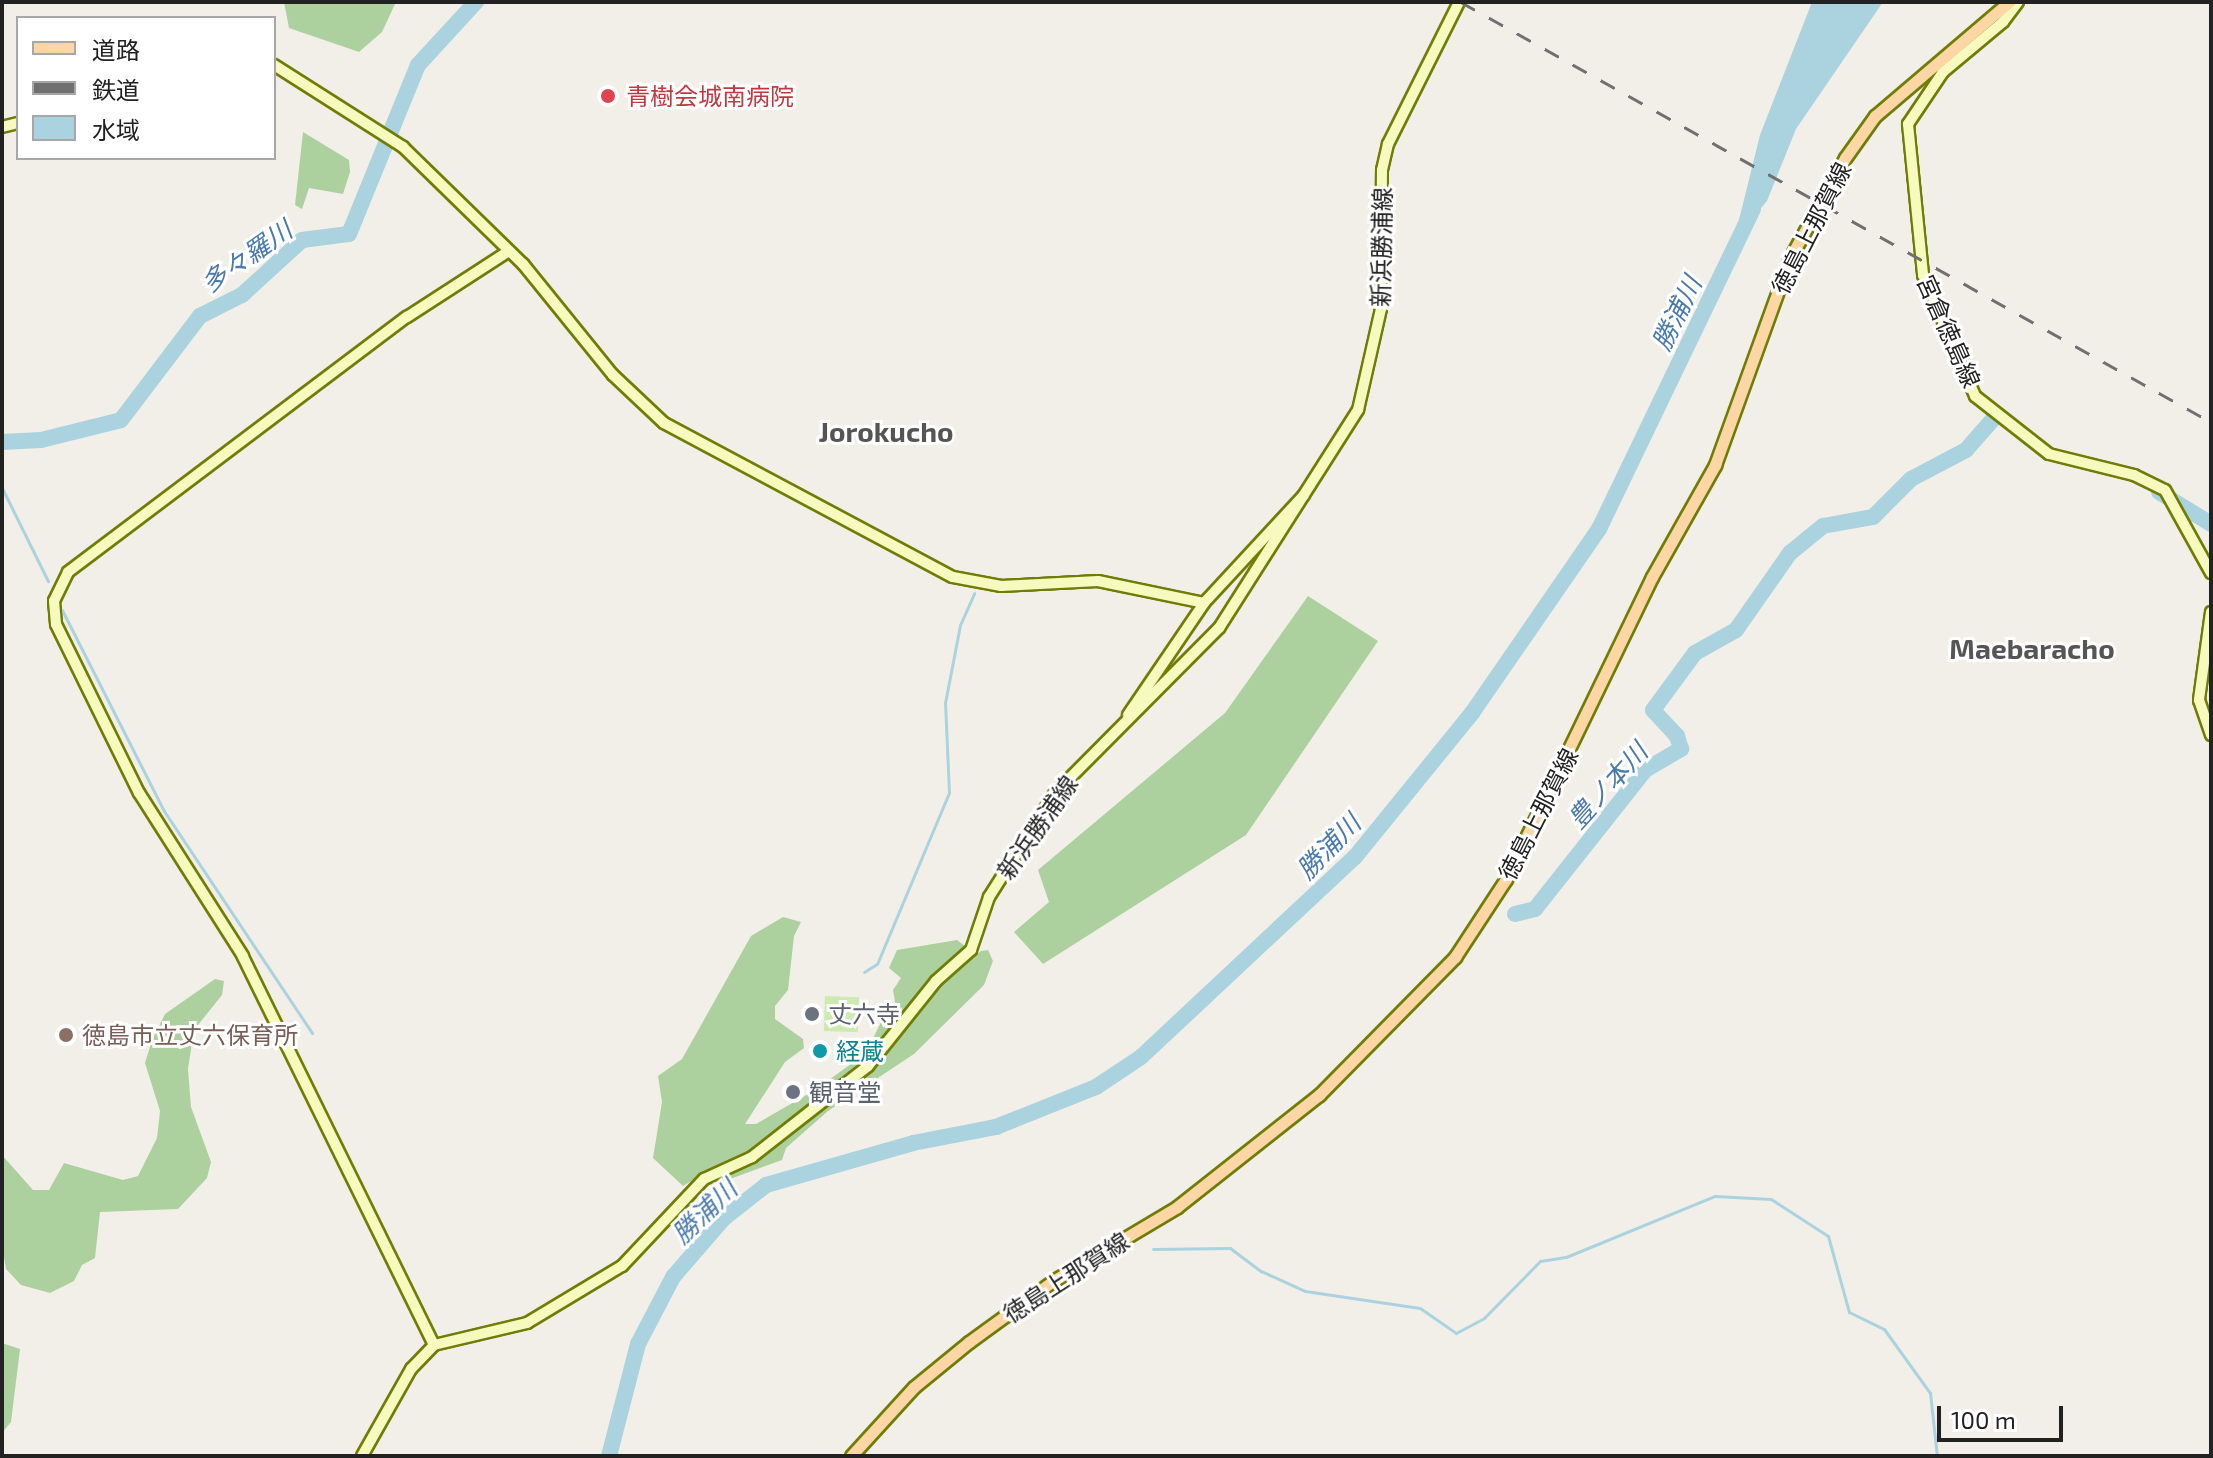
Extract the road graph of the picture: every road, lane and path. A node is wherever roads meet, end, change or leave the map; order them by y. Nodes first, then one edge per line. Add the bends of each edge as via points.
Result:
1 (1459, 2) edge
2 (2009, 2) edge
3 (2018, 2) edge
4 (276, 66) edge
5 (509, 251) junction
6 (1309, 491) junction
7 (2211, 573) edge
8 (1204, 603) junction
9 (2211, 612) edge
10 (1124, 724) junction
11 (2211, 735) edge
12 (434, 1345) junction
13 (362, 1456) edge
14 (851, 1456) edge

1 - 6 street, 新浜勝浦線 via 1388,144 1382,170 1383,285 1372,356 1358,410
2 - 14 main road, 徳島上那賀線 via 1875,116 1845,158 1790,258 1715,465 1652,577 1506,879 1455,957 1319,1095 1177,1207 1053,1281 969,1342 906,1395
3 - 7 street, 宮倉徳島線 via 2003,22 1943,72 1908,124 1923,275 1975,396 2049,454 2134,475 2165,490
4 - 5 street via 380,127
5 - 8 street via 613,375 664,423 934,570 992,585 1123,584
5 - 12 street via 407,317 68,572 54,601 56,624 139,793 243,956
6 - 8 street via 1284,511
6 - 10 street, 新浜勝浦線 via 1219,628
8 - 10 street
9 - 11 street via 2199,700
10 - 12 street, 新浜勝浦線 via 1055,793 989,897 971,950 936,981 868,1066 752,1157 704,1179 611,1273 527,1323
12 - 13 street via 411,1369

